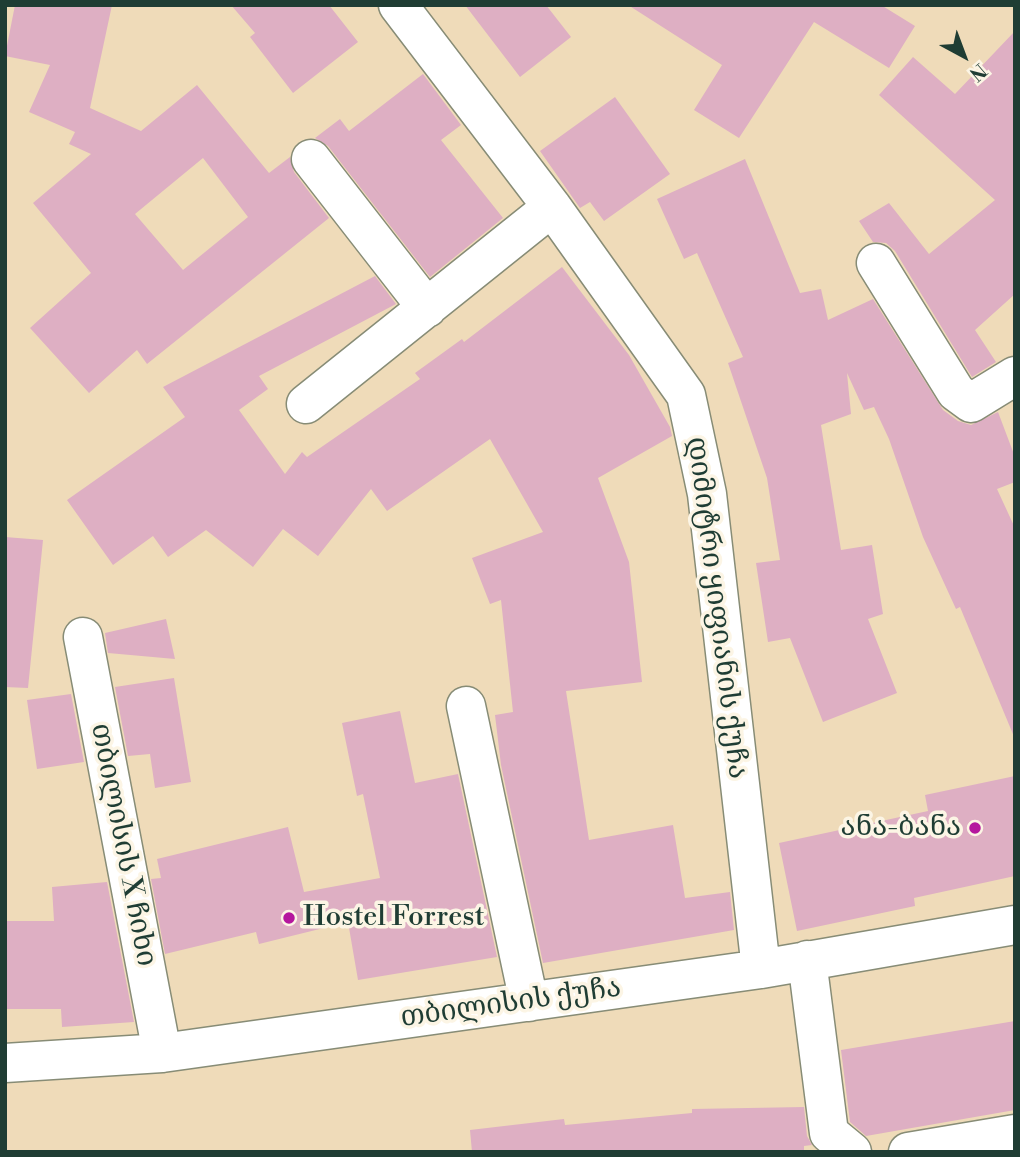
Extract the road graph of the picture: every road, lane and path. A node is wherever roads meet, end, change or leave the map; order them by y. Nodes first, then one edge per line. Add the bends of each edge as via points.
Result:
1 (398, 5) edge
2 (310, 159) dead end
3 (552, 207) junction
4 (876, 263) dead end
5 (427, 308) junction
6 (1015, 376) edge
7 (306, 404) dead end
8 (83, 637) dead end
9 (466, 706) dead end
10 (1015, 925) edge
11 (807, 960) junction
12 (761, 969) junction
13 (529, 1002) junction
14 (162, 1053) junction
15 (5, 1063) edge
16 (1015, 1134) edge
17 (852, 1152) edge
18 (908, 1152) edge

1 - 3 street, დიმიტრი ყიფიანის ქუჩა
2 - 5 street
3 - 5 street
3 - 12 street, დიმიტრი ყიფიანის ქუჩა via 686,395 707,494
4 - 6 street via 956,391 971,403
5 - 7 street
8 - 14 street, თბილისის X ჩიხი
9 - 13 street
10 - 11 street, თბილისის ქუჩა
11 - 12 street, თბილისის ქუჩა
11 - 17 street via 829,1133
12 - 13 street, თბილისის ქუჩა
13 - 14 street, თბილისის ქუჩა
14 - 15 street, თბილისის ქუჩა
16 - 18 street

